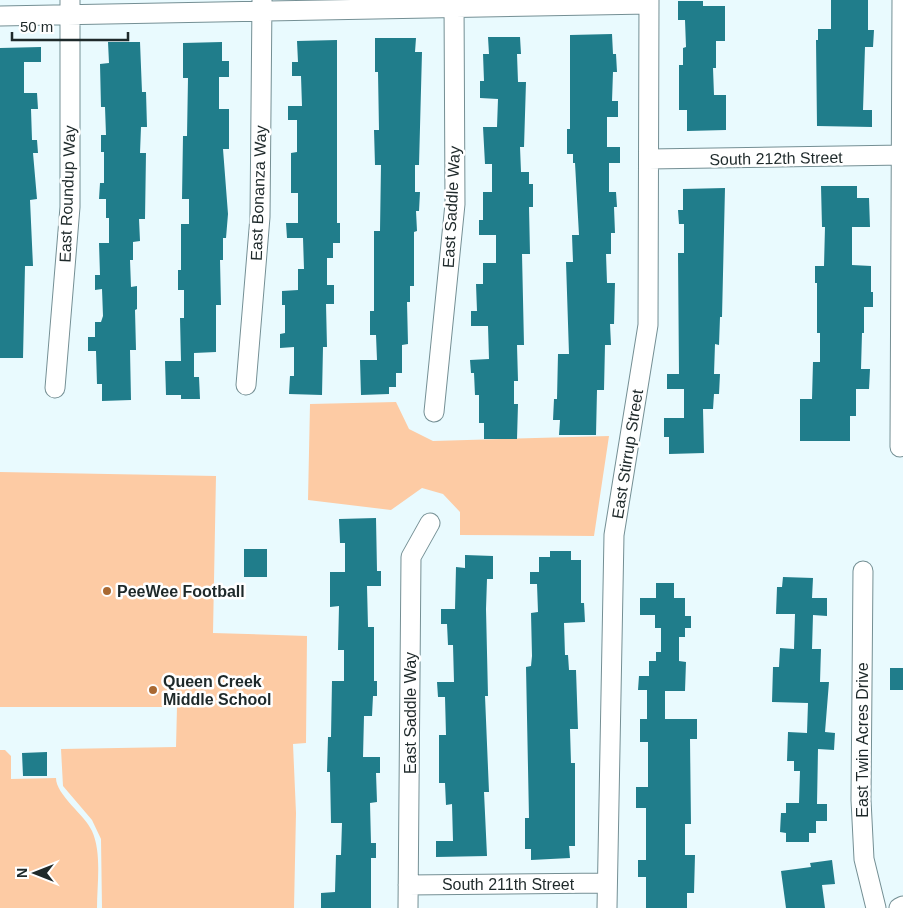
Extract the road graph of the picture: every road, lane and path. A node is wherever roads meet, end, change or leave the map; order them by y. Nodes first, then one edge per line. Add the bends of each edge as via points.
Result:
1 (902, 0) edge
2 (649, 2) edge
3 (454, 4) edge
4 (262, 6) edge
5 (70, 7) edge
6 (0, 16) edge
7 (902, 155) edge
8 (649, 159) junction
9 (246, 385) dead end
10 (55, 388) dead end
11 (434, 412) dead end
12 (900, 447) dead end
13 (430, 523) dead end
14 (863, 571) dead end
15 (607, 883) junction
16 (408, 885) junction
17 (903, 906) edge
18 (408, 908) edge
19 (607, 908) edge
20 (876, 908) edge
21 (899, 908) edge

1 - 7 street
2 - 3 street
2 - 8 street, East Stirrup Street
3 - 4 street
3 - 11 street, East Saddle Way via 455,204
4 - 5 street
4 - 9 street, East Bonanza Way via 260,217
5 - 6 street
5 - 10 street, East Roundup Way via 70,206
7 - 8 street, South 212th Street
7 - 12 street
8 - 15 street, East Stirrup Street via 648,325 614,535
13 - 16 street, East Saddle Way via 411,557
14 - 20 street, East Twin Acres Drive via 861,800 864,859
15 - 16 street, South 211th Street
15 - 19 street, East Stirrup Street
16 - 18 street, East Saddle Way
17 - 21 street

